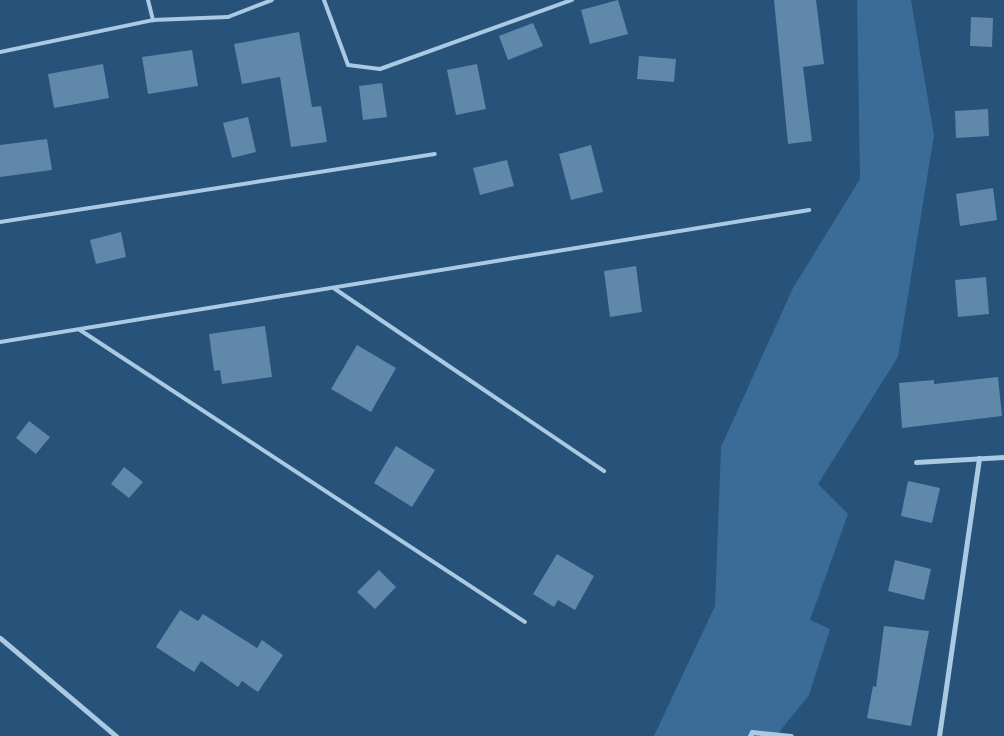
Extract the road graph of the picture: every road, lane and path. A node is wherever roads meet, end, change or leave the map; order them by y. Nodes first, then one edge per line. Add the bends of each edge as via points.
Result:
1 (148, 0) edge
2 (272, 0) edge
3 (324, 0) edge
4 (572, 0) edge
5 (153, 20) junction
6 (0, 52) edge
7 (435, 154) dead end
8 (809, 210) dead end
9 (0, 222) edge
10 (334, 289) junction
11 (79, 329) junction
12 (0, 342) edge
13 (1004, 457) edge
14 (979, 458) junction
15 (916, 462) dead end
16 (604, 470) dead end
17 (525, 622) dead end
18 (0, 638) edge
19 (116, 736) edge
20 (750, 736) edge
21 (791, 736) edge
22 (939, 736) edge

1 - 5 lane
2 - 5 lane via 228,17
3 - 4 lane via 348,64 380,69
5 - 6 lane
7 - 9 lane
8 - 10 lane
10 - 11 lane
10 - 16 lane
11 - 12 lane
11 - 17 lane
13 - 14 street
14 - 15 street
14 - 22 street
18 - 19 street
20 - 21 street via 752,732

